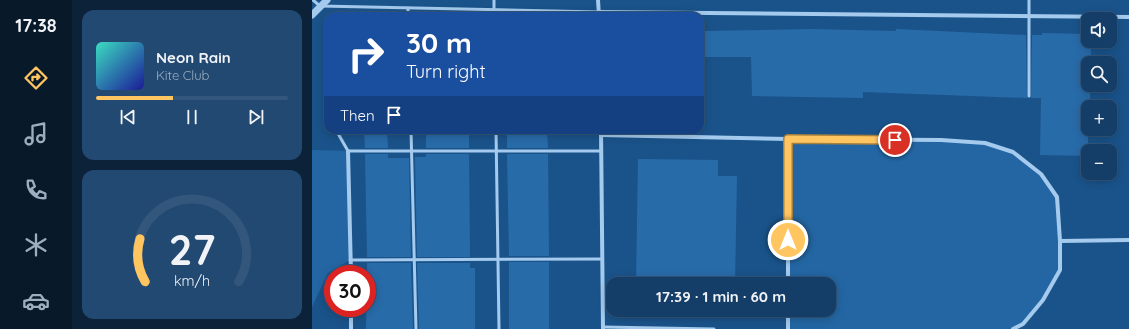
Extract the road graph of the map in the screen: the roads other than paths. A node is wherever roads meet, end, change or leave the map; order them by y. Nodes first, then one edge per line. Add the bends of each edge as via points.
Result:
1 (313, 0) edge
2 (327, 0) edge
3 (494, 0) edge
4 (598, 0) edge
5 (1029, 0) edge
6 (320, 6) junction
7 (408, 8) junction
8 (494, 10) junction
9 (408, 12) edge
10 (546, 12) edge
11 (599, 12) edge
12 (704, 14) edge
13 (312, 15) edge
14 (1029, 16) junction
15 (1129, 17) edge
16 (1029, 96) dead end
17 (338, 134) edge
18 (411, 134) edge
19 (496, 134) edge
20 (601, 134) edge
21 (654, 134) edge
22 (788, 139) junction
23 (412, 150) junction
24 (348, 151) junction
25 (497, 151) junction
26 (601, 151) junction
27 (1129, 240) edge
28 (1060, 241) junction
29 (602, 259) junction
30 (350, 260) junction
31 (414, 260) junction
32 (498, 260) junction
33 (350, 265) edge
34 (788, 277) edge
35 (351, 317) edge
36 (788, 317) edge
37 (603, 328) edge
38 (351, 329) edge
39 (416, 329) edge
40 (499, 329) edge
41 (714, 329) edge
42 (788, 329) edge
43 (1013, 329) edge

1 - 6 lane
2 - 6 street
3 - 8 lane
4 - 11 street
5 - 14 lane
6 - 7 lane
6 - 13 street
7 - 8 lane
7 - 9 lane
8 - 10 lane
12 - 14 street
14 - 15 street
14 - 16 lane
17 - 24 lane
18 - 23 lane
19 - 25 lane
20 - 26 street
21 - 22 street
22 - 28 street via 941,140 985,143 1013,152 1041,174 1057,197
22 - 34 street
23 - 24 lane
23 - 25 lane
23 - 31 lane
24 - 30 street
25 - 26 lane
25 - 32 lane
26 - 29 street
27 - 28 street
28 - 43 street via 1060,270 1043,300 1023,324
29 - 32 lane
29 - 37 street
30 - 31 lane
30 - 33 street
31 - 32 lane
31 - 39 lane
32 - 40 lane
35 - 38 street
36 - 42 street
37 - 41 lane

